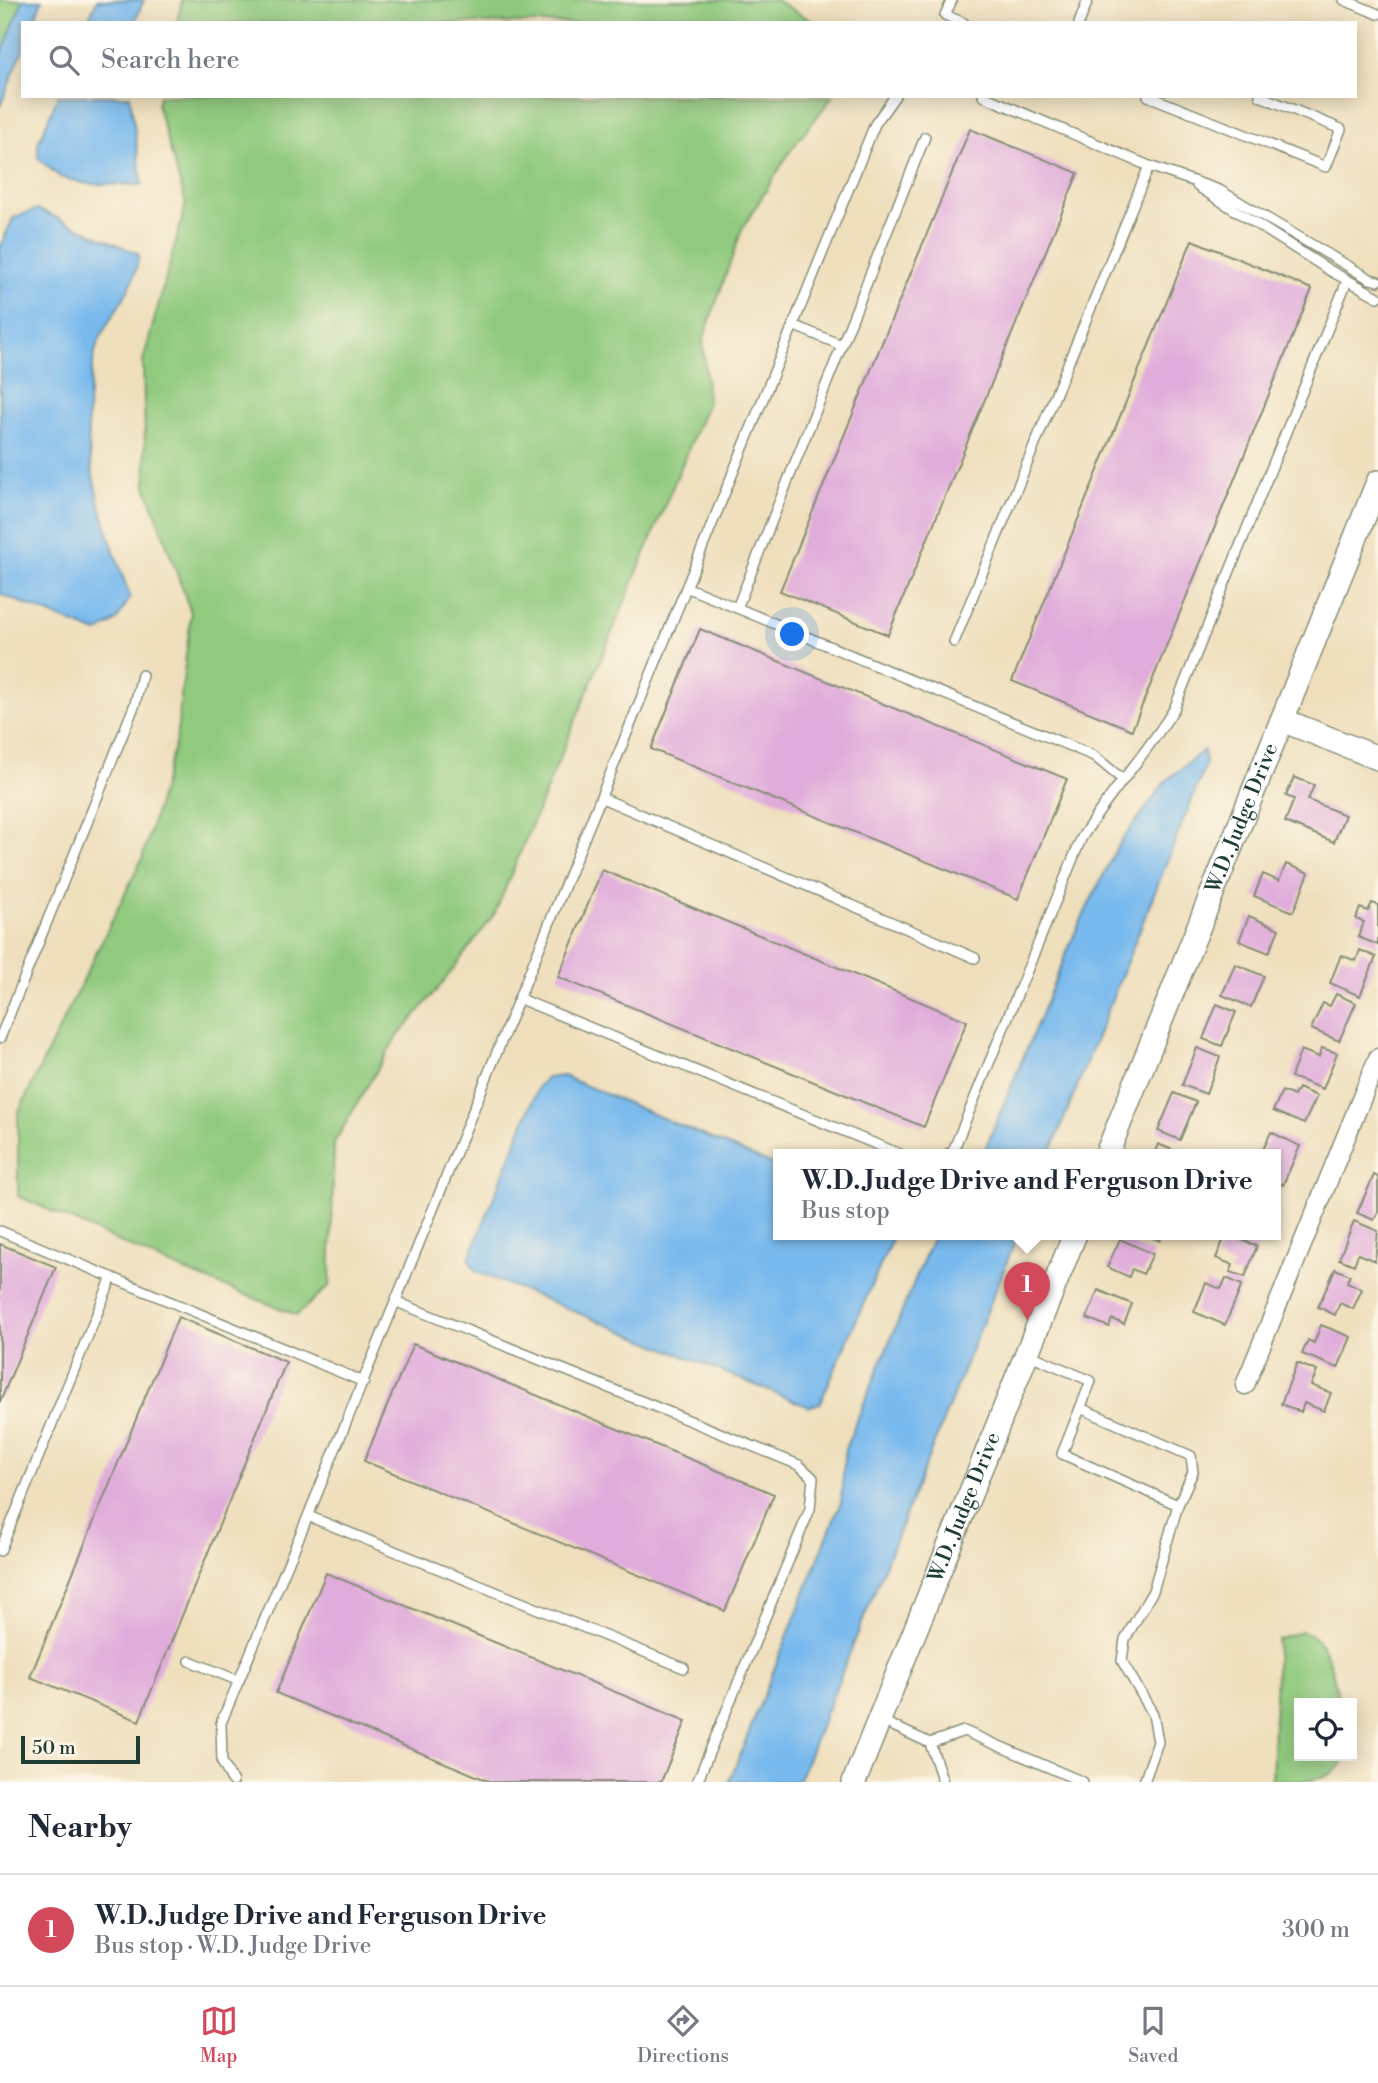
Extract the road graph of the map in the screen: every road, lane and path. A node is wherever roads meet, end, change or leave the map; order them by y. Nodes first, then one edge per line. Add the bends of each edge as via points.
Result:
1 (952, 0) edge
2 (1088, 0) edge
3 (1344, 0) edge
4 (1378, 14) edge
5 (959, 21) edge
6 (1080, 21) edge
7 (894, 98) edge
8 (989, 98) edge
9 (1153, 98) edge
10 (1266, 98) edge
11 (925, 137) dead end
12 (1149, 166) junction
13 (1191, 181) junction
14 (1347, 281) junction
15 (1378, 281) edge
16 (1378, 298) edge
17 (795, 326) junction
18 (841, 345) junction
19 (1378, 481) edge
20 (688, 588) junction
21 (737, 608) junction
22 (954, 642) dead end
23 (142, 675) dead end
24 (1282, 720) junction
25 (1378, 758) edge
26 (1122, 779) junction
27 (602, 798) junction
28 (975, 958) dead end
29 (520, 999) junction
30 (0, 1038) edge
31 (1378, 1058) edge
32 (888, 1149) edge
33 (954, 1149) edge
34 (1109, 1149) edge
35 (0, 1231) edge
36 (1073, 1240) edge
37 (112, 1278) junction
38 (397, 1302) junction
39 (1027, 1353) junction
40 (364, 1382) junction
41 (1245, 1385) dead end
42 (1080, 1408) junction
43 (1178, 1505) junction
44 (308, 1516) junction
45 (0, 1551) edge
46 (190, 1661) dead end
47 (684, 1668) dead end
48 (239, 1681) junction
49 (879, 1719) junction
50 (930, 1743) junction
51 (233, 1782) edge
52 (697, 1782) edge
53 (854, 1782) edge
54 (943, 1782) edge
55 (1083, 1782) edge
56 (1144, 1782) edge

1 - 5 lane via 945,15
2 - 6 lane
3 - 4 lane
7 - 17 lane via 875,124
8 - 12 lane
9 - 10 lane via 1326,167 1341,130
11 - 18 lane
12 - 13 lane
12 - 22 lane
13 - 14 lane
13 - 15 lane via 1219,190
14 - 16 lane
14 - 26 lane via 1174,709 1152,745
17 - 18 lane
17 - 20 lane
18 - 21 lane
19 - 24 street, W.D. Judge Drive
20 - 21 lane
20 - 27 lane
21 - 26 lane via 1094,756
23 - 30 lane via 135,704
24 - 25 street
24 - 34 street, W.D. Judge Drive
26 - 33 lane via 1081,839
27 - 28 lane
27 - 29 lane
29 - 32 lane
29 - 38 lane
31 - 41 street
35 - 37 lane
36 - 39 street, W.D. Judge Drive
37 - 40 lane
37 - 45 lane
38 - 40 lane
38 - 52 lane via 799,1465 813,1478 810,1509
39 - 42 lane via 1091,1381
39 - 49 street, W.D. Judge Drive
40 - 44 lane
42 - 43 lane via 1191,1456 1193,1472
42 - 43 lane via 1062,1454
43 - 56 lane via 1153,1591 1125,1639 1122,1661 1153,1714 1158,1742
44 - 47 lane
44 - 48 lane
46 - 48 lane
48 - 51 lane via 221,1723 222,1762
49 - 50 lane
49 - 53 street, W.D. Judge Drive
50 - 54 lane
50 - 55 lane via 964,1731

